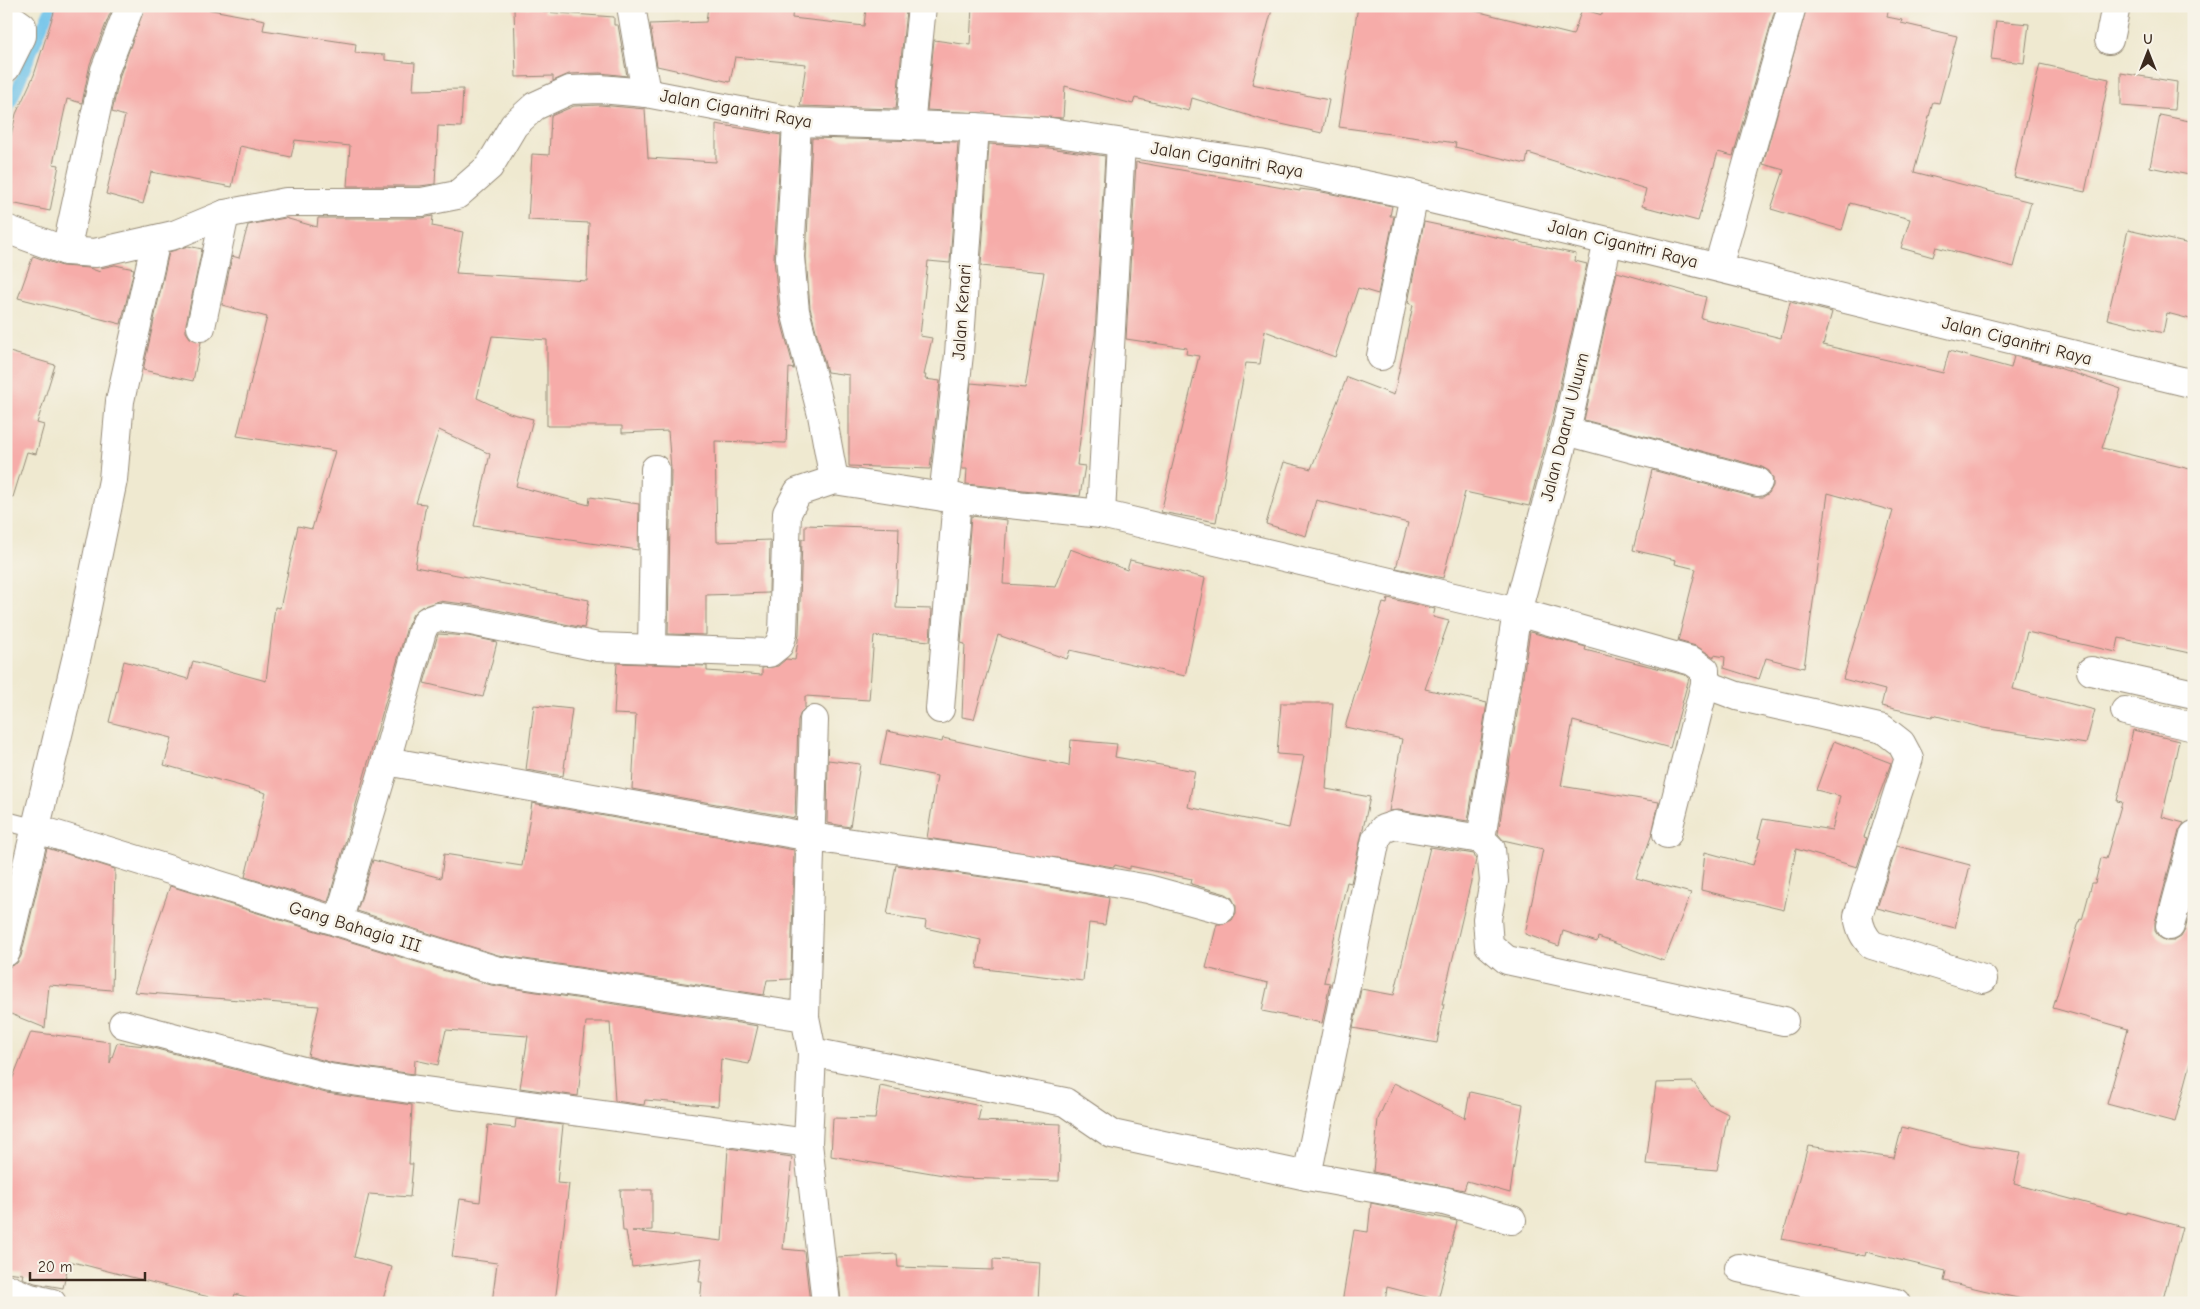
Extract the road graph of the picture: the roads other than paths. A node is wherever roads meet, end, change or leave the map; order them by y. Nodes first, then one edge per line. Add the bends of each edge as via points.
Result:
1 (130, 6) edge
2 (631, 6) edge
3 (922, 6) edge
4 (1792, 6) edge
5 (2116, 6) edge
6 (6, 18) edge
7 (2109, 40) dead end
8 (6, 68) edge
9 (646, 93) junction
10 (797, 122) junction
11 (910, 126) junction
12 (975, 127) junction
13 (1121, 143) junction
14 (1414, 195) junction
15 (225, 214) junction
16 (6, 229) edge
17 (156, 240) junction
18 (1608, 240) junction
19 (66, 251) junction
20 (1718, 267) junction
21 (201, 327) dead end
22 (1382, 356) dead end
23 (2194, 384) edge
24 (1566, 431) junction
25 (655, 469) dead end
26 (834, 480) junction
27 (1758, 482) dead end
28 (950, 497) junction
29 (1101, 514) junction
30 (1517, 612) junction
31 (652, 649) junction
32 (2091, 671) dead end
33 (1705, 684) junction
34 (2194, 694) edge
35 (940, 709) dead end
36 (2125, 711) dead end
37 (814, 720) dead end
38 (2194, 727) edge
39 (386, 761) junction
40 (6, 821) edge
41 (37, 829) junction
42 (1667, 834) dead end
43 (2194, 835) edge
44 (811, 837) junction
45 (1480, 839) junction
46 (1221, 909) dead end
47 (338, 922) junction
48 (2170, 926) dead end
49 (6, 952) edge
50 (1983, 979) dead end
51 (805, 1017) junction
52 (1784, 1020) dead end
53 (122, 1024) dead end
54 (812, 1052) junction
55 (808, 1143) junction
56 (1306, 1176) junction
57 (1512, 1220) dead end
58 (1739, 1268) dead end
59 (826, 1303) edge
60 (1896, 1303) edge

1 - 19 street via 105,70
2 - 9 street
3 - 11 street
4 - 20 street
5 - 7 street
6 - 8 street via 22,26 22,36
9 - 10 street, Jalan Ciganitri Raya
9 - 15 street, Jalan Ciganitri Raya via 570,90 535,106 514,126 489,167 457,195 422,202 286,202
10 - 11 street, Jalan Ciganitri Raya
10 - 26 street via 790,257 795,311 822,415
11 - 12 street, Jalan Ciganitri Raya
12 - 13 street, Jalan Ciganitri Raya via 1051,132
12 - 28 street, Jalan Kenari
13 - 14 street, Jalan Ciganitri Raya via 1259,163
13 - 29 street
14 - 18 street, Jalan Ciganitri Raya
14 - 22 street
15 - 17 street, Jalan Ciganitri Raya via 174,236
15 - 21 street
16 - 19 street, Jalan Ciganitri Raya
17 - 19 street, Jalan Ciganitri Raya via 95,253
17 - 41 street via 120,401 108,506
18 - 20 street, Jalan Ciganitri Raya
18 - 24 street, Jalan Daarul Uluum
20 - 23 street, Jalan Ciganitri Raya
24 - 27 street
24 - 30 street, Jalan Daarul Uluum
25 - 31 street
26 - 28 street
26 - 31 street via 798,492 787,513 783,633 779,646 769,653
28 - 29 street
28 - 35 street, Jalan Kenari
29 - 30 street
30 - 33 street via 1692,661 1705,670
30 - 45 street, Jalan Daarul Uluum
31 - 39 street via 598,647 471,621 438,617 427,621
32 - 34 street
33 - 42 street
33 - 50 street via 1736,696 1883,729 1901,743 1909,758 1858,916 1860,928 1872,945
36 - 38 street
37 - 44 street
39 - 44 street
39 - 47 street
40 - 41 lane
41 - 47 street, Gang Bahagia III
41 - 49 street
43 - 48 street
44 - 46 street via 1035,869 1129,886
44 - 51 street
45 - 52 street via 1491,849 1494,862 1487,919 1490,945 1507,960
45 - 56 street via 1395,825 1383,829 1376,839
47 - 51 street, Gang Bahagia III via 495,970
51 - 54 street
53 - 55 street via 330,1078
54 - 55 street
54 - 56 street via 1065,1102 1112,1134
55 - 59 street
56 - 57 street via 1444,1201
58 - 60 street

